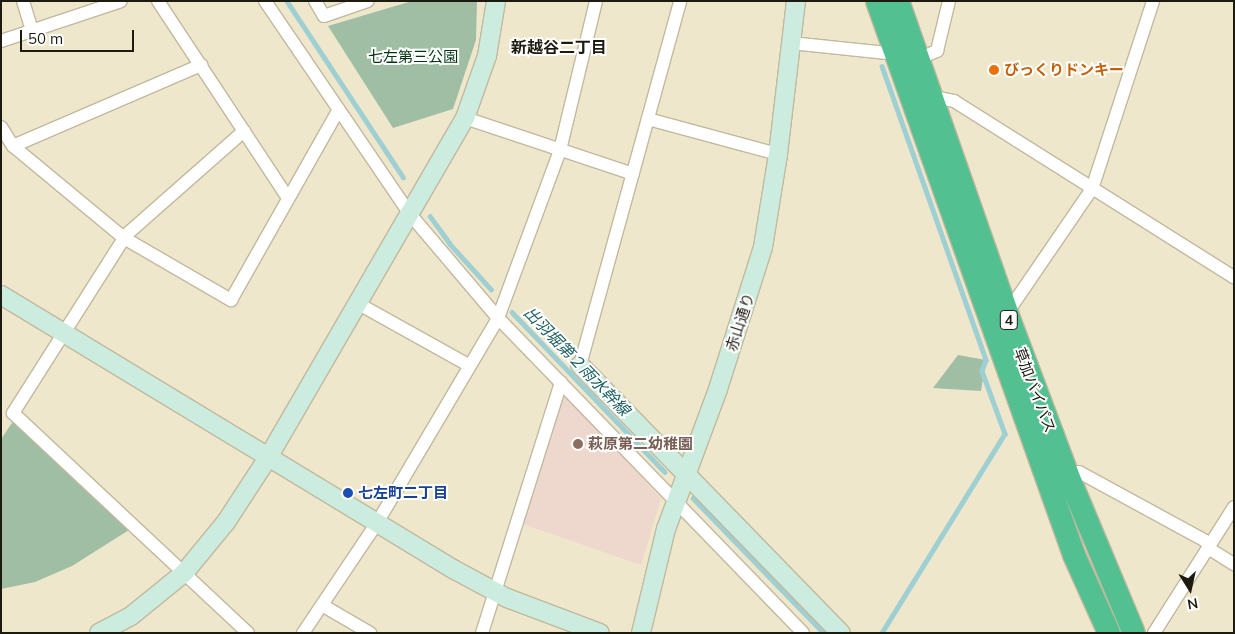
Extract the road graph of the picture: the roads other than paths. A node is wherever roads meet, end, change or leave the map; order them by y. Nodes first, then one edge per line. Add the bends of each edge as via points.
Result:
1 (23, 1) edge
2 (121, 1) edge
3 (158, 1) edge
4 (265, 1) edge
5 (315, 1) edge
6 (368, 1) edge
7 (496, 1) edge
8 (596, 1) edge
9 (680, 1) edge
10 (796, 1) edge
11 (877, 1) edge
12 (898, 1) edge
13 (949, 1) edge
14 (1153, 1) edge
15 (32, 31) junction
16 (1, 41) edge
17 (791, 43) junction
18 (896, 54) junction
19 (918, 58) junction
20 (201, 66) junction
21 (930, 96) junction
22 (338, 111) junction
23 (466, 118) junction
24 (648, 118) junction
25 (1, 127) edge
26 (244, 131) junction
27 (13, 146) junction
28 (560, 150) junction
29 (778, 154) junction
30 (633, 174) junction
31 (1092, 189) junction
32 (288, 198) junction
33 (409, 213) junction
34 (124, 238) junction
35 (1234, 277) edge
36 (1, 295) edge
37 (357, 303) junction
38 (1007, 313) junction
39 (498, 318) junction
40 (65, 334) junction
41 (580, 365) joint
42 (470, 366) junction
43 (561, 382) junction
44 (269, 456) junction
45 (1066, 473) junction
46 (688, 475) junction
47 (677, 500) junction
48 (1234, 507) edge
49 (377, 523) junction
50 (1210, 546) junction
51 (1234, 564) edge
52 (184, 572) junction
53 (494, 591) junction
54 (322, 605) junction
55 (99, 633) edge
56 (248, 633) edge
57 (303, 633) edge
58 (370, 633) edge
59 (482, 633) edge
60 (600, 633) edge
61 (641, 633) edge
62 (803, 633) edge
63 (840, 633) edge
64 (1109, 633) edge
65 (1134, 633) edge
66 (1154, 633) edge

1 - 15 street
2 - 15 street
3 - 20 street
4 - 22 street
5 - 6 street via 324,16
7 - 23 street via 487,56
8 - 28 street
9 - 24 street
10 - 17 street, 赤山通り
11 - 18 highway, 草加バイパス / 4
12 - 19 highway, 草加バイパス / 4
13 - 19 street via 937,51
14 - 31 street
15 - 16 street
17 - 18 street
17 - 29 street, 赤山通り
18 - 64 highway, 草加バイパス / 4 via 1074,555
19 - 21 highway, 草加バイパス / 4
20 - 26 street
20 - 27 street
21 - 31 street via 954,101
21 - 38 highway, 草加バイパス / 4
22 - 32 street
22 - 33 street
23 - 28 street
23 - 33 street
24 - 29 street
24 - 30 street
25 - 27 street
26 - 32 street
26 - 34 street
27 - 34 street
28 - 30 street
28 - 39 street
29 - 46 street, 赤山通り via 763,247 754,280
30 - 41 street
31 - 35 street
31 - 38 street
32 - 34 street via 230,300
33 - 37 street
33 - 39 street
34 - 40 street
36 - 40 street
37 - 42 street
37 - 44 street
38 - 45 highway, 草加バイパス / 4
39 - 42 street
39 - 43 street
40 - 44 street
40 - 52 street via 13,413
41 - 46 street
42 - 49 street
43 - 47 street
43 - 53 street
44 - 49 street
44 - 52 street via 226,522
45 - 50 street via 1079,472
45 - 65 highway, 草加バイパス / 4
46 - 47 street, 赤山通り
46 - 63 street
47 - 61 street, 赤山通り via 666,529
47 - 62 street
48 - 50 street
49 - 53 street
49 - 54 street
50 - 51 street
50 - 66 street
52 - 55 street via 131,616
52 - 56 street
53 - 59 street
53 - 60 street
54 - 57 street
54 - 58 street

